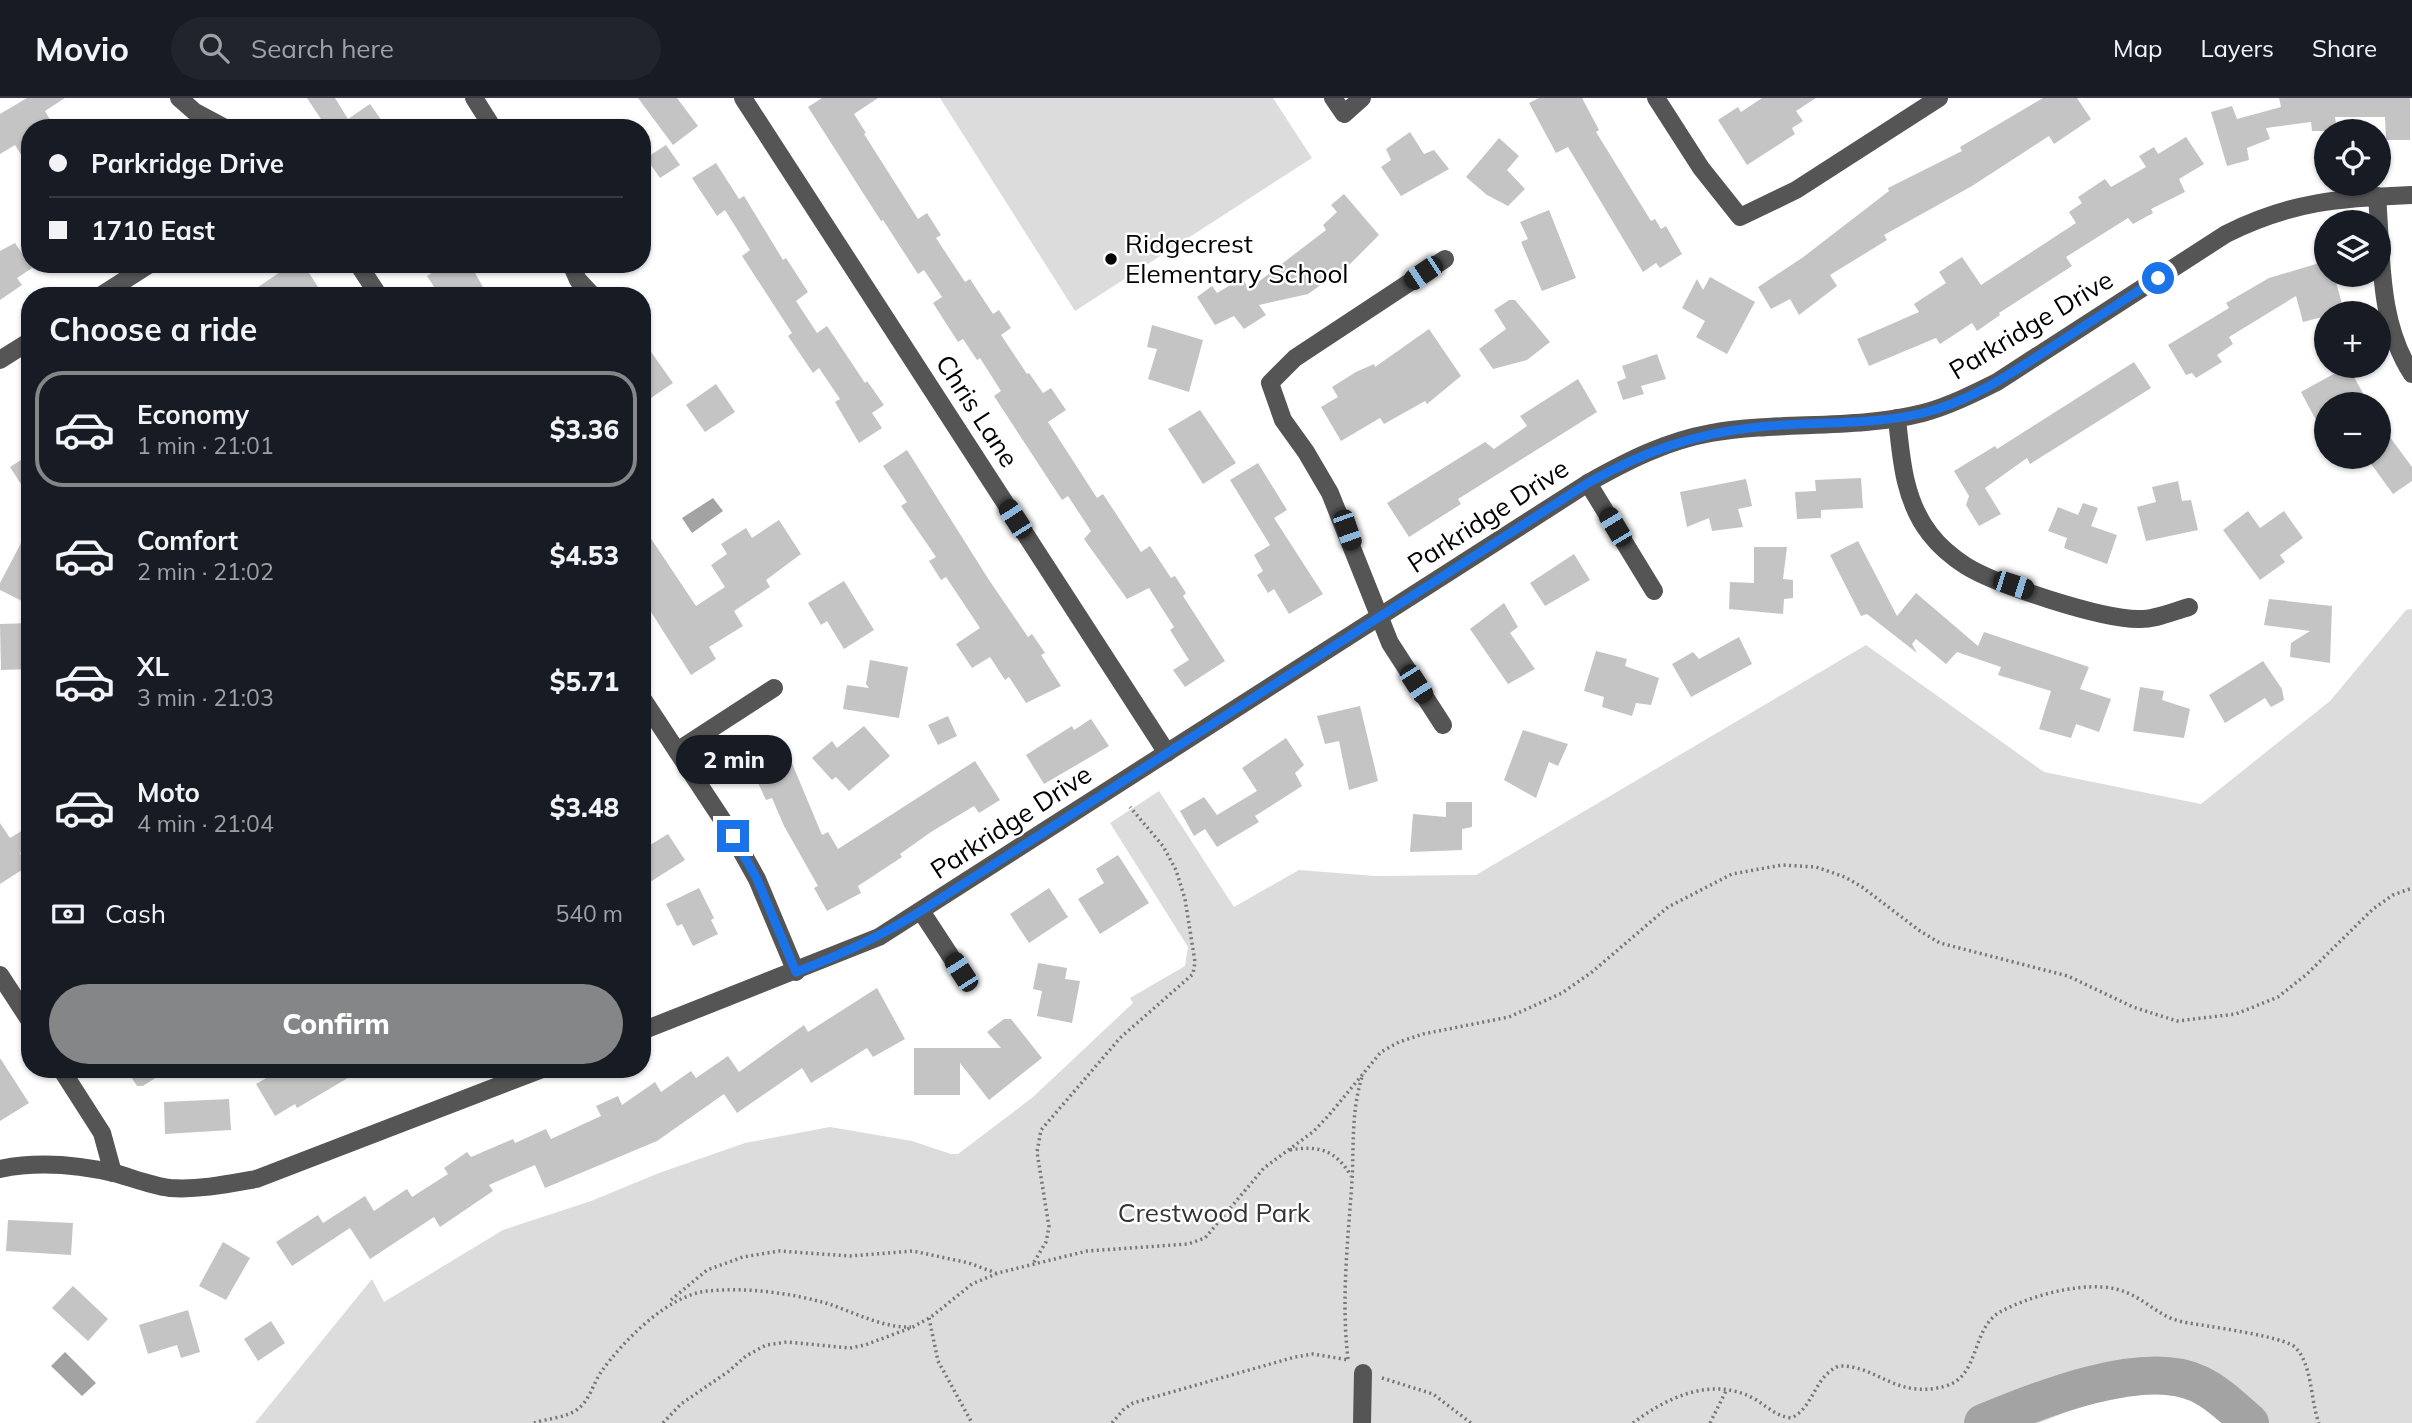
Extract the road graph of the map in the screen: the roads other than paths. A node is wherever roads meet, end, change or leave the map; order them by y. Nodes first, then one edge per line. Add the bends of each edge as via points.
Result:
1 (179, 98) edge
2 (474, 98) edge
3 (743, 98) edge
4 (1333, 98) edge
5 (1362, 98) edge
6 (1656, 98) edge
7 (1939, 98) edge
8 (208, 119) edge
9 (488, 119) edge
10 (2412, 195) edge
11 (2377, 196) joint
12 (2391, 196) edge
13 (1445, 259) dead end
14 (135, 273) edge
15 (114, 287) edge
16 (21, 347) edge
17 (0, 360) edge
18 (2412, 374) edge
19 (1898, 418) junction
20 (1588, 483) junction
21 (1654, 591) dead end
22 (2189, 607) dead end
23 (1380, 617) junction
24 (774, 688) dead end
25 (651, 712) edge
26 (1443, 725) dead end
27 (677, 751) junction
28 (1167, 753) junction
29 (921, 911) junction
30 (796, 972) junction
31 (961, 972) dead end
32 (0, 975) edge
33 (21, 1007) edge
34 (651, 1028) edge
35 (67, 1078) edge
36 (519, 1078) edge
37 (0, 1169) edge
38 (113, 1173) junction
39 (1363, 1373) road end
40 (1362, 1423) edge

1 - 8 street
2 - 9 street
3 - 28 street, Chris Lane
4 - 5 street via 1344,114
6 - 7 street via 1740,218 1796,190
10 - 12 street, Parkridge Drive
11 - 18 street via 2390,332
11 - 19 street, Parkridge Drive via 2323,201 2259,218 1997,382 1957,402
13 - 23 street via 1295,358 1270,383 1283,420 1331,493
14 - 15 street
16 - 17 street
19 - 20 street, Parkridge Drive via 1710,433 1629,460
19 - 22 street via 1906,486 1915,510 1945,552 1966,567 2101,614 2140,620
20 - 21 street
20 - 23 street, Parkridge Drive
23 - 26 street via 1390,643
23 - 28 street, Parkridge Drive
24 - 27 street
25 - 27 street
27 - 30 street via 757,879
28 - 29 street, Parkridge Drive
29 - 30 street, Parkridge Drive via 879,937
29 - 31 street
30 - 34 street, Parkridge Drive
32 - 33 street
35 - 38 street via 102,1133
36 - 38 street via 256,1179 169,1188
37 - 38 street via 66,1165
39 - 40 street

